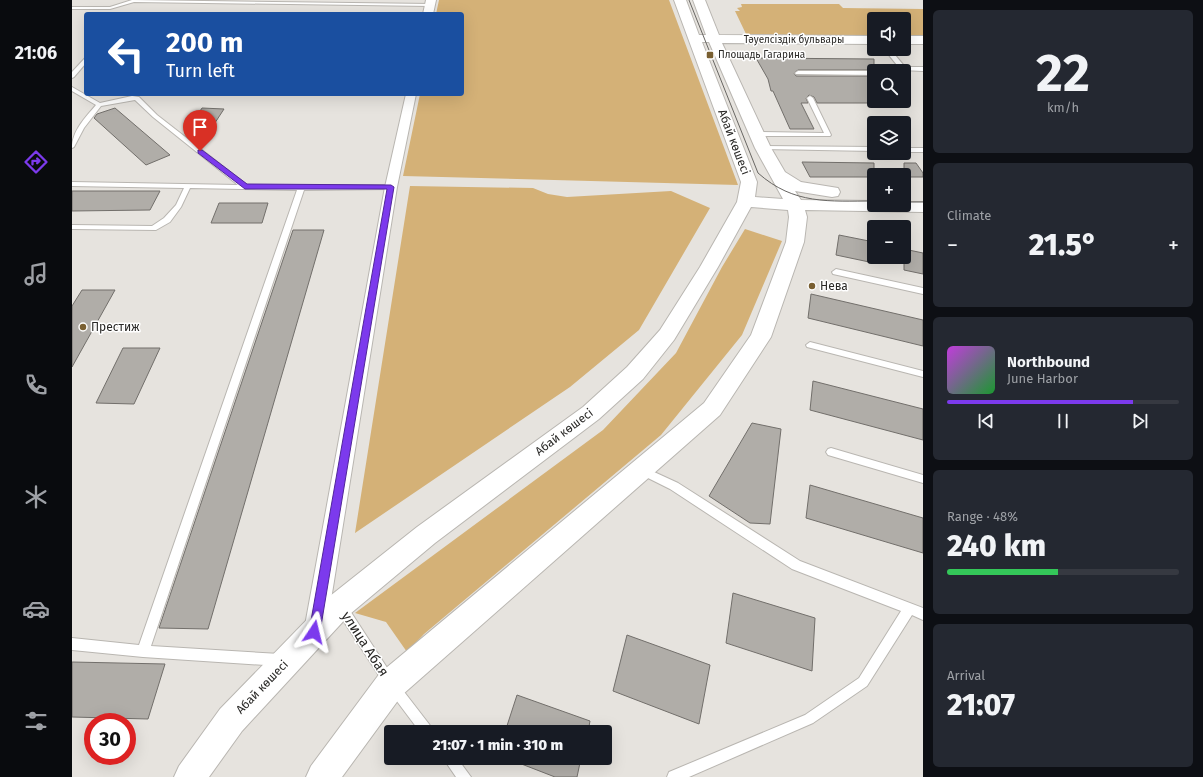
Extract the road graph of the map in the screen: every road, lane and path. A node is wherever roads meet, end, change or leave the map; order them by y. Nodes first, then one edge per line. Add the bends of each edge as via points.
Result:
1 (680, 0) edge
2 (699, 0) edge
3 (135, 1) edge
4 (430, 6) edge
5 (72, 8) edge
6 (110, 8) junction
7 (107, 12) edge
8 (704, 38) junction
9 (867, 40) edge
10 (911, 40) edge
11 (923, 40) edge
12 (84, 61) edge
13 (923, 69) edge
14 (911, 70) edge
15 (798, 72) dead end
16 (867, 73) edge
17 (72, 76) edge
18 (72, 89) edge
19 (84, 91) edge
20 (79, 93) junction
21 (411, 96) edge
22 (810, 98) dead end
23 (99, 105) junction
24 (760, 141) junction
25 (72, 146) edge
26 (867, 149) edge
27 (911, 150) edge
28 (923, 150) edge
29 (778, 175) junction
30 (72, 184) edge
31 (188, 186) junction
32 (245, 186) junction
33 (391, 187) junction
34 (301, 188) junction
35 (911, 193) edge
36 (867, 194) edge
37 (923, 194) edge
38 (835, 198) junction
39 (746, 202) junction
40 (795, 205) junction
41 (923, 207) edge
42 (72, 227) edge
43 (795, 242) junction
44 (836, 272) dead end
45 (923, 291) edge
46 (810, 345) dead end
47 (923, 374) edge
48 (831, 452) dead end
49 (640, 470) junction
50 (923, 479) edge
51 (340, 605) junction
52 (909, 609) junction
53 (923, 614) edge
54 (314, 632) junction
55 (72, 644) edge
56 (143, 651) junction
57 (288, 660) junction
58 (391, 684) junction
59 (423, 725) edge
60 (455, 765) edge
61 (190, 777) edge
62 (322, 777) edge
63 (464, 777) edge
64 (674, 777) edge

1 - 8 street, Абай көшесі
2 - 8 street, Абай көшесі
3 - 4 lane
3 - 6 lane
5 - 6 lane
6 - 7 lane
8 - 9 street, Тәуелсіздік бульвары
8 - 24 street, Абай көшесі
8 - 39 street, Абай көшесі via 750,182
10 - 11 street
12 - 17 lane
13 - 14 lane
15 - 16 lane
18 - 20 lane
19 - 20 lane
20 - 23 lane
21 - 33 street
22 - 24 lane via 828,135
23 - 25 lane via 81,128
23 - 32 lane via 137,98 155,116
24 - 26 lane
24 - 29 street, Абай көшесі
27 - 28 lane
29 - 38 street via 796,186
29 - 40 street, Абай көшесі
30 - 31 lane
31 - 32 lane
31 - 42 lane via 179,206 168,220 153,228
32 - 34 lane
33 - 34 lane
33 - 54 street
34 - 56 lane
35 - 37 street
36 - 38 street
38 - 40 street
38 - 41 street
38 - 43 street via 818,211
39 - 40 street
39 - 51 street, Абай көшесі via 667,335 635,373 591,413 426,535
40 - 43 street, Абай көшесі via 798,217
43 - 49 street, Абай көшесі via 761,337 717,402
44 - 45 lane
46 - 47 lane
48 - 50 lane
49 - 52 lane via 674,486 796,565
49 - 58 street, Абай көшесі
51 - 54 street, Абай көшесі
51 - 58 lane, улица Абая
52 - 53 lane
52 - 64 lane via 863,682 809,719
54 - 57 street, Абай көшесі
55 - 56 lane
56 - 57 lane
57 - 61 street, Абай көшесі via 231,720
58 - 59 lane, улица Абая
58 - 62 street, Абай көшесі
60 - 63 lane

